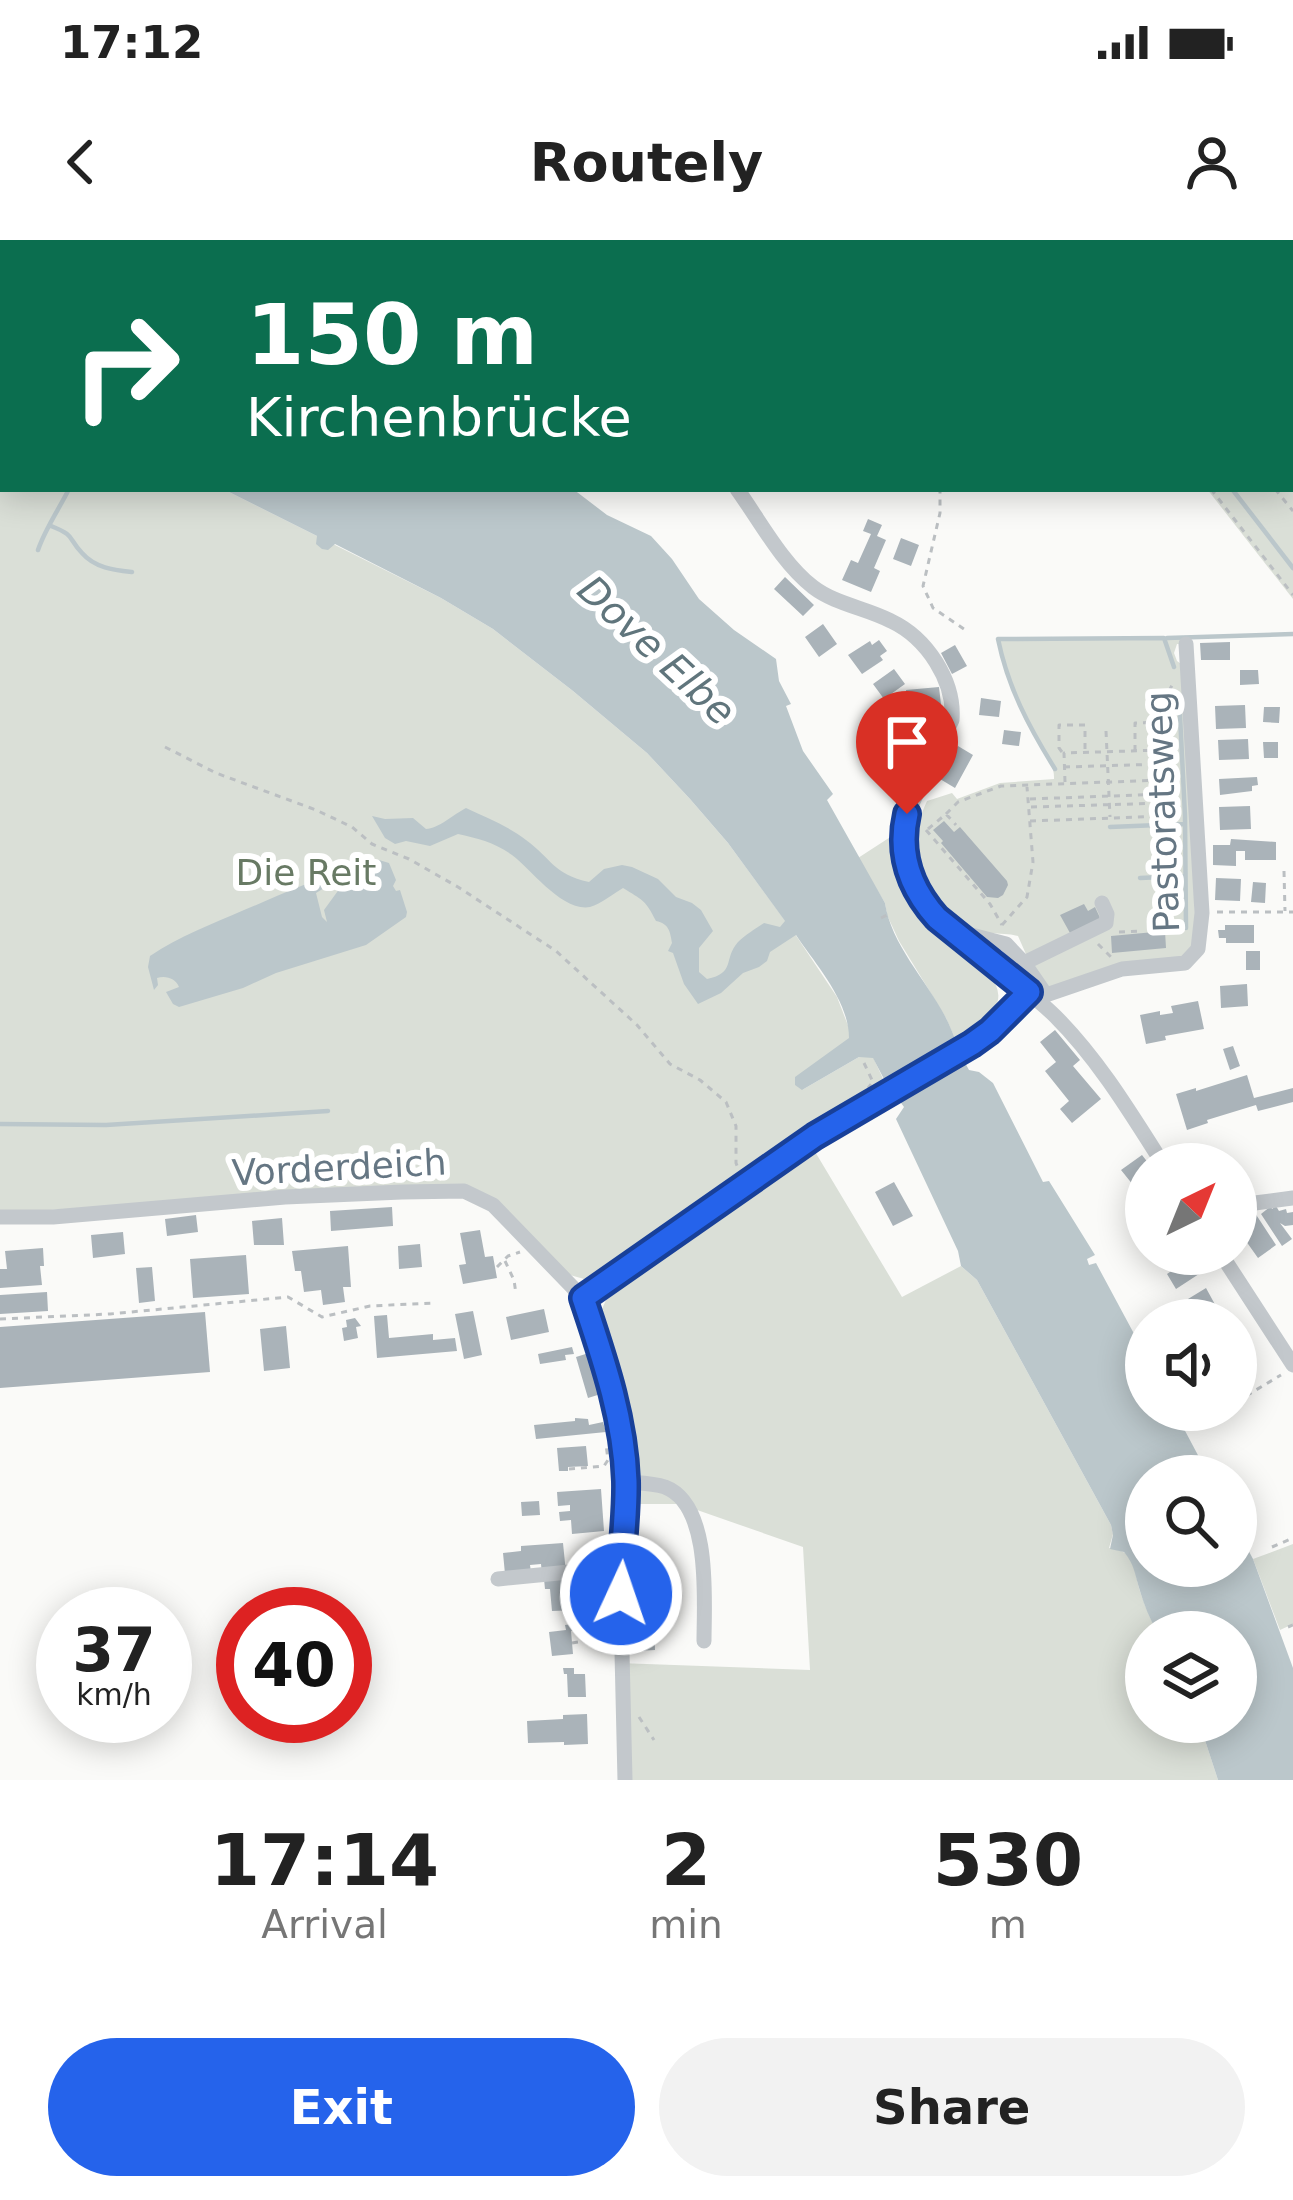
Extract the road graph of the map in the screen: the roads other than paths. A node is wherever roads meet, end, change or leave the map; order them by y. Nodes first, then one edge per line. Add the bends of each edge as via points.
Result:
1 (739, 492) edge
2 (1186, 644) dead end
3 (1102, 903) dead end
4 (951, 930) junction
5 (1024, 963) junction
6 (1038, 996) junction
7 (1149, 1143) edge
8 (1293, 1198) edge
9 (1257, 1203) edge
10 (0, 1217) edge
11 (1234, 1275) edge
12 (583, 1298) junction
13 (1293, 1366) edge
14 (626, 1482) junction
15 (620, 1567) junction
16 (499, 1579) dead end
17 (704, 1642) dead end
18 (622, 1779) edge

1 - 4 street via 811,586 902,627 946,679 952,720 903,830 914,885
2 - 6 street, Pastoratsweg via 1198,949 1185,963 1122,969
3 - 5 street via 1106,923
4 - 5 street via 1006,944
4 - 6 street
5 - 6 street
6 - 7 street
6 - 12 street via 743,1184
8 - 9 street
10 - 12 street, Vorderdeich via 464,1191 494,1205
11 - 13 street
12 - 14 street, Vorderdeich via 620,1422
14 - 15 street, Vorderdeich
14 - 17 street via 667,1488 685,1503 704,1566
15 - 16 street
15 - 18 street, Vorderdeich

